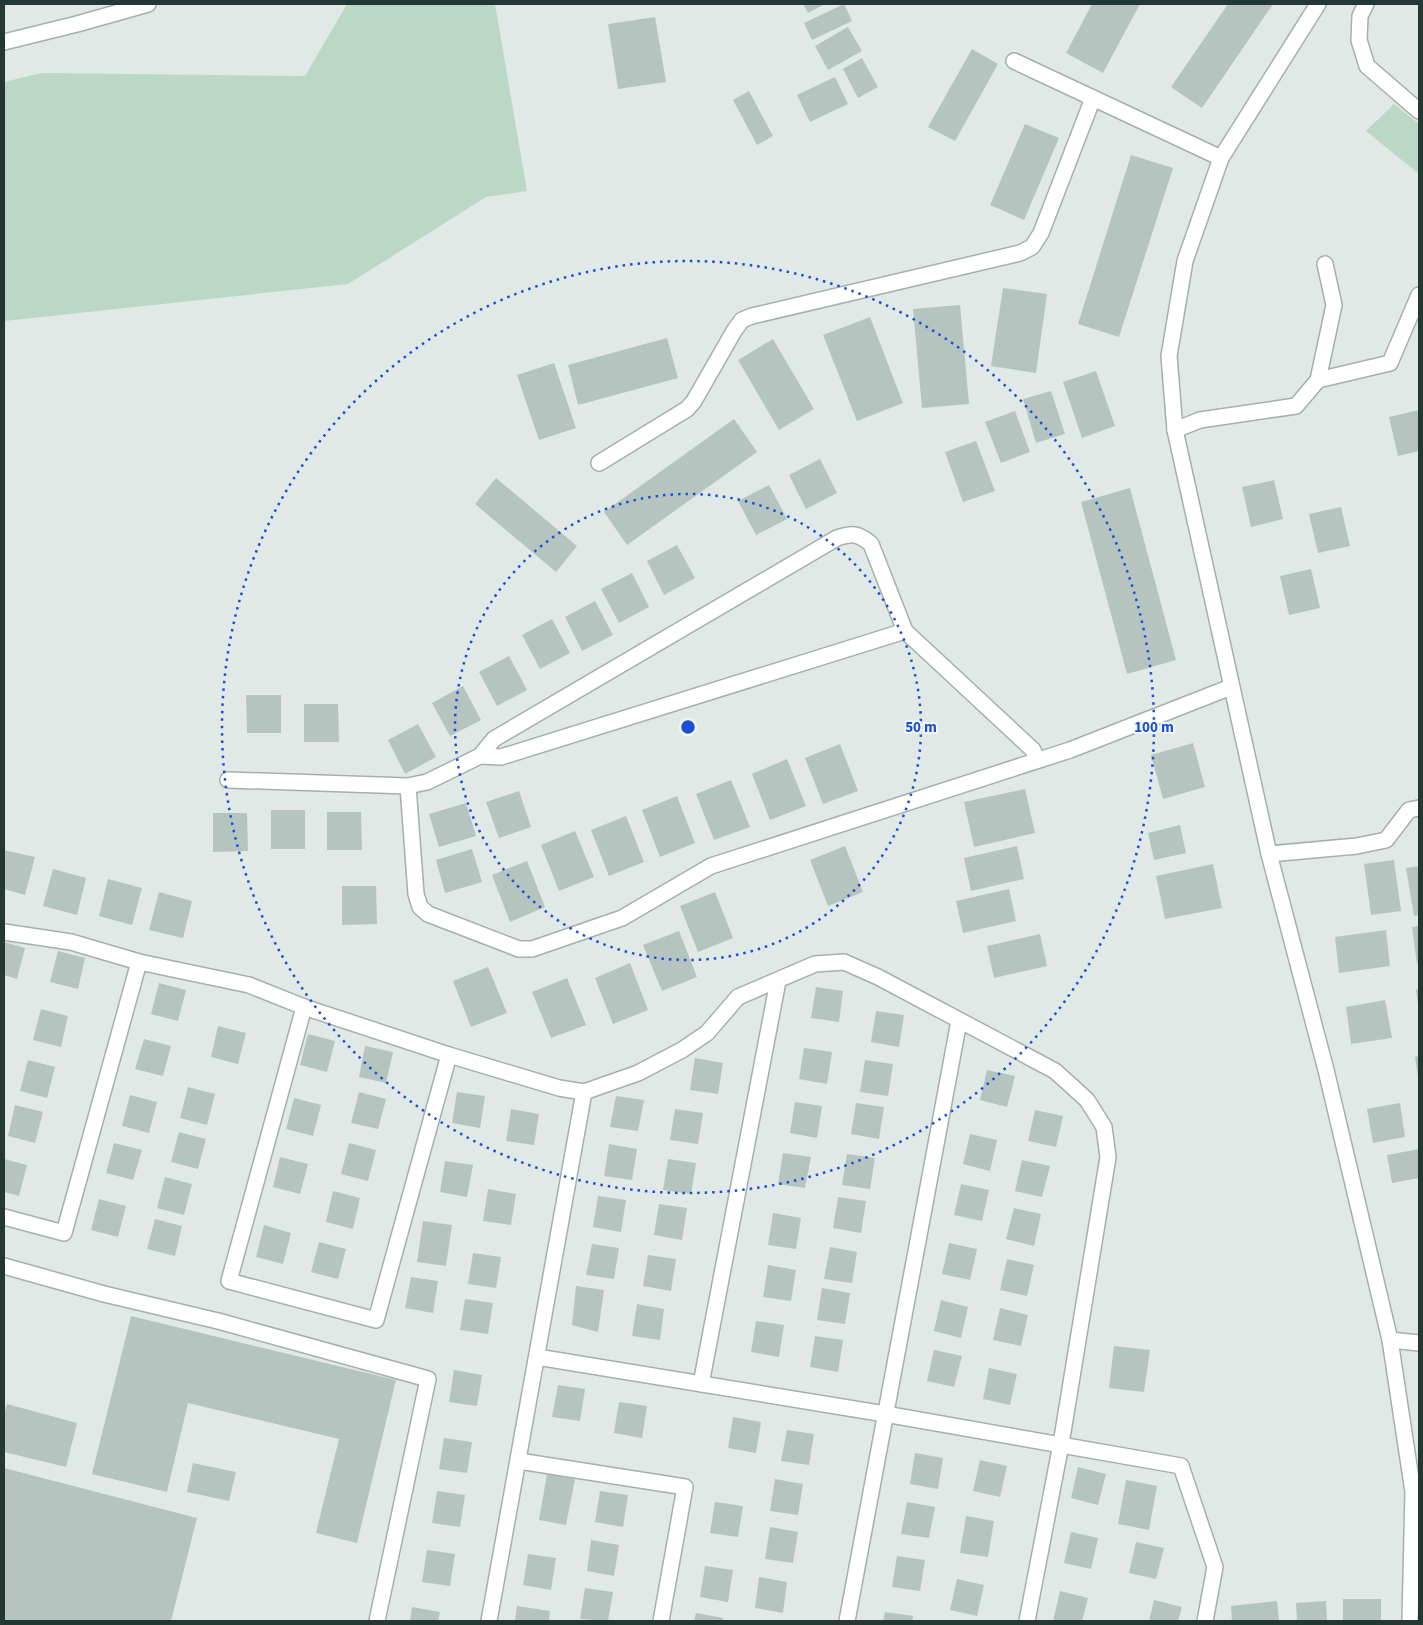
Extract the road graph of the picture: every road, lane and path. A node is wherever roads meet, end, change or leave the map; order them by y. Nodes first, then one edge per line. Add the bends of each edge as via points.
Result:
1 (148, 4) edge
2 (1318, 4) edge
3 (1366, 4) edge
4 (4, 42) edge
5 (1014, 61) dead end
6 (1093, 98) junction
7 (1419, 111) edge
8 (1221, 158) junction
9 (1326, 264) dead end
10 (1419, 296) edge
11 (1318, 380) junction
12 (1175, 430) junction
13 (599, 464) dead end
14 (905, 631) junction
15 (1232, 687) junction
16 (480, 756) junction
17 (1037, 760) junction
18 (228, 780) dead end
19 (408, 786) junction
20 (1419, 808) edge
21 (1268, 854) junction
22 (4, 932) edge
23 (139, 962) junction
24 (778, 981) junction
25 (304, 1007) junction
26 (959, 1021) junction
27 (449, 1055) junction
28 (584, 1092) junction
29 (4, 1217) edge
30 (4, 1266) edge
31 (1390, 1340) junction
32 (1419, 1343) edge
33 (537, 1357) junction
34 (701, 1384) junction
35 (885, 1414) junction
36 (1061, 1444) junction
37 (519, 1461) junction
38 (377, 1621) edge
39 (489, 1621) edge
40 (661, 1621) edge
41 (848, 1621) edge
42 (1027, 1621) edge
43 (1204, 1621) edge
44 (1410, 1621) edge

1 - 4 street
2 - 8 street
3 - 7 street via 1360,16 1359,40 1367,66
5 - 6 street
6 - 8 street
6 - 13 street via 1041,233 1032,247 1020,253 742,320 694,401
8 - 12 street via 1186,261 1169,356
9 - 11 street via 1334,305
10 - 11 street via 1390,363
11 - 12 street via 1296,406 1200,420
12 - 15 street
14 - 16 street via 501,757
14 - 16 street via 871,544 862,536 837,538 494,739
14 - 17 street via 1033,750
15 - 17 street
15 - 21 street
16 - 19 street via 427,782
17 - 19 street via 711,866 622,918 532,949 519,949 428,914 420,907 416,894
18 - 19 street
20 - 21 street via 1409,810 1386,840 1357,846
21 - 31 street via 1326,1070
22 - 23 street via 71,942
23 - 25 street via 249,985
23 - 29 street via 64,1233
24 - 26 street via 814,964 844,962
24 - 28 street via 738,997 707,1033 682,1050 638,1073
24 - 34 street
25 - 27 street
25 - 27 street via 229,1280 376,1320
26 - 35 street
26 - 36 street via 1055,1071 1087,1100 1104,1127 1108,1158
27 - 28 street via 559,1088
28 - 33 street
30 - 38 street via 428,1379
31 - 32 street
31 - 44 street via 1413,1492
33 - 34 street
33 - 37 street
34 - 35 street
35 - 36 street
35 - 41 street
36 - 42 street
36 - 43 street via 1181,1466 1215,1568
37 - 39 street
37 - 40 street via 685,1487

